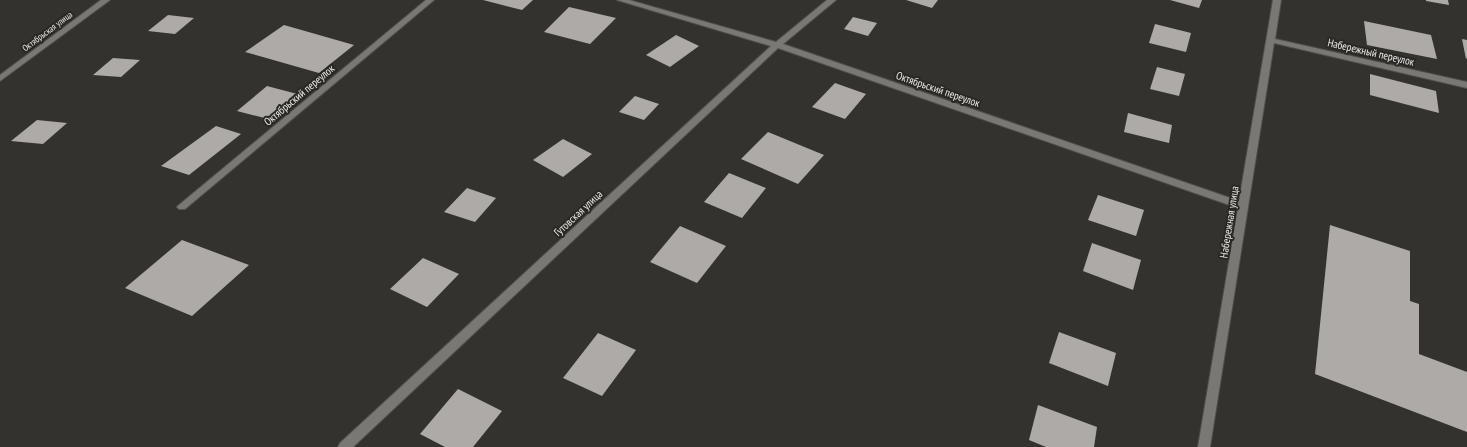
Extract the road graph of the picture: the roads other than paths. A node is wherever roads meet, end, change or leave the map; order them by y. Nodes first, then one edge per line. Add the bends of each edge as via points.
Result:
1 (106, 0) edge
2 (430, 0) edge
3 (621, 0) edge
4 (832, 0) edge
5 (1277, 0) edge
6 (1270, 40) junction
7 (777, 45) junction
8 (0, 79) edge
9 (1467, 85) edge
10 (1244, 206) junction
11 (182, 207) dead end
12 (344, 447) edge
13 (1204, 447) edge

1 - 8 street, Октябрьская улица
2 - 11 street, Октябрьский переулок
3 - 7 street, Октябрьский переулок
4 - 7 street, Гутовская улица
5 - 6 street, Набережная улица
6 - 9 street, Набережный переулок
6 - 10 street, Набережная улица
7 - 10 street, Октябрьский переулок
7 - 12 street, Гутовская улица
10 - 13 street, Набережная улица

